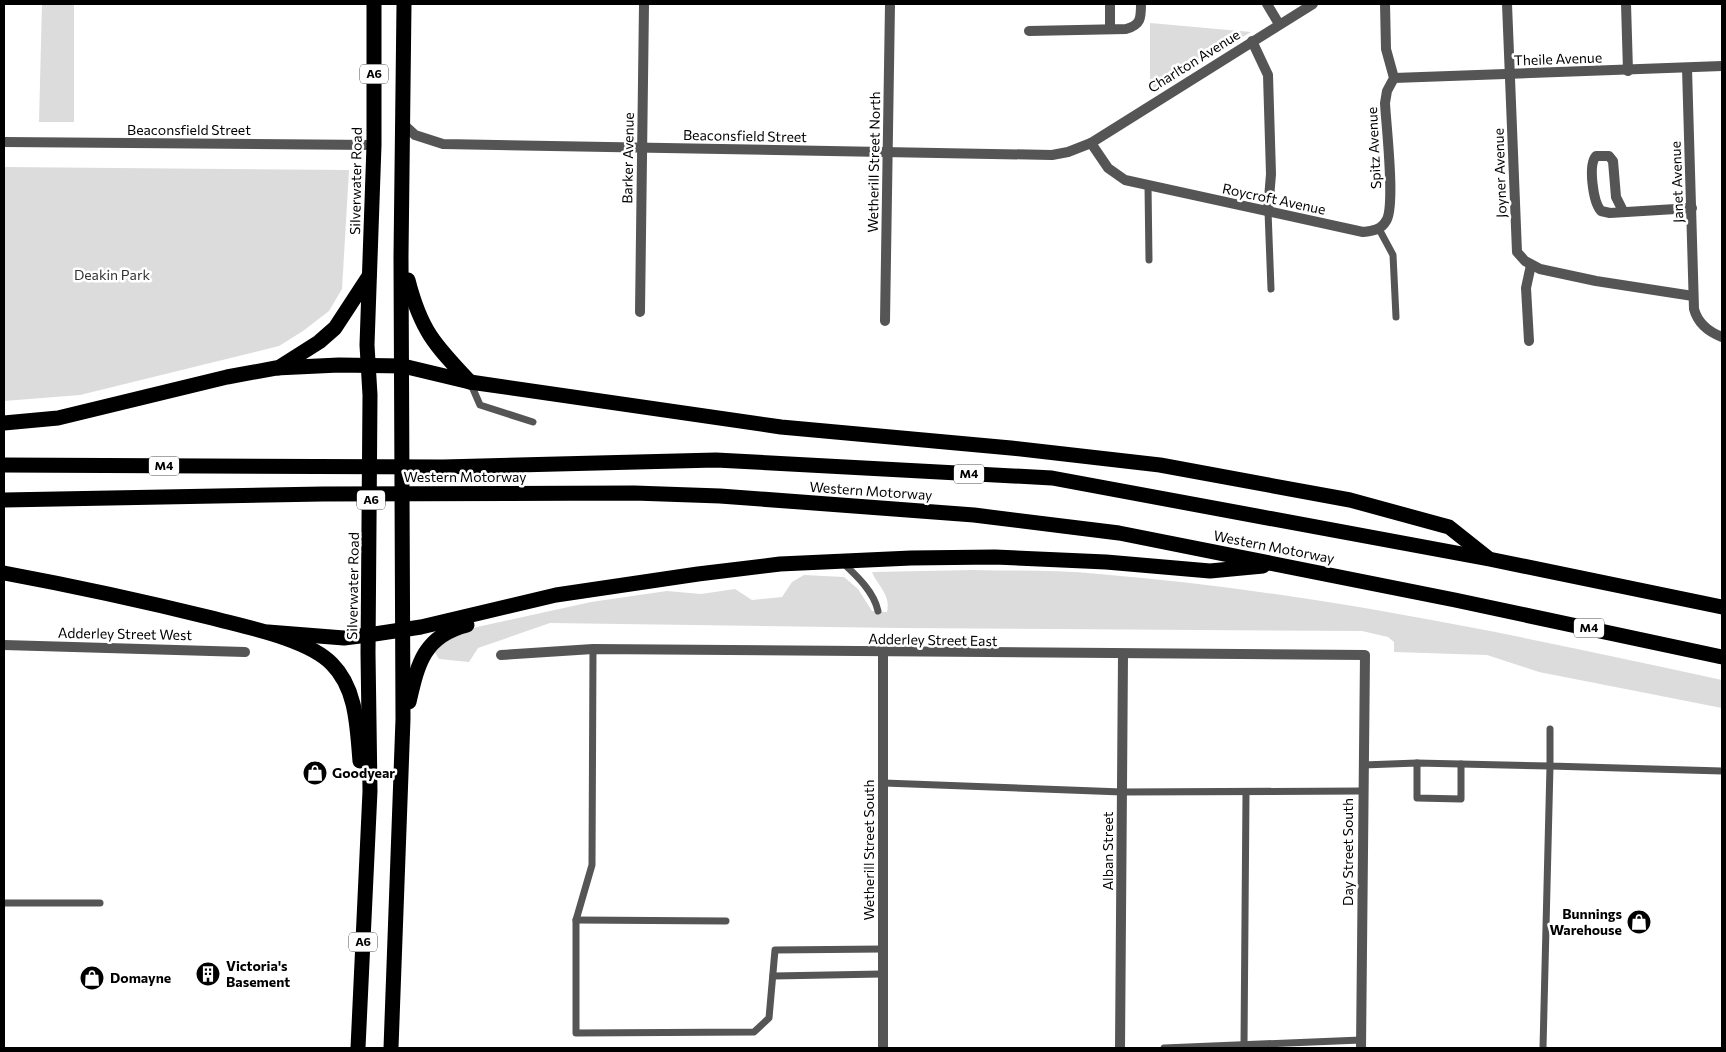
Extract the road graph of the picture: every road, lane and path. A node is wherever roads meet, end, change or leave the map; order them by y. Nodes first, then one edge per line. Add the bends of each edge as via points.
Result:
1 (374, 4) edge
2 (404, 4) edge
3 (644, 4) edge
4 (890, 4) edge
5 (1110, 4) edge
6 (1141, 4) edge
7 (1267, 4) edge
8 (1313, 4) edge
9 (1385, 4) edge
10 (1507, 4) edge
11 (1626, 4) edge
12 (1279, 24) junction
13 (1110, 29) junction
14 (1030, 31) dead end
15 (1252, 42) junction
16 (1722, 66) edge
17 (1687, 68) junction
18 (1628, 71) junction
19 (1510, 74) junction
20 (1394, 78) junction
21 (402, 123) junction
22 (4, 142) edge
23 (1091, 143) junction
24 (374, 145) junction
25 (642, 148) junction
26 (888, 151) junction
27 (1148, 185) junction
28 (1692, 208) junction
29 (1268, 211) junction
30 (1623, 211) junction
31 (1379, 229) junction
32 (402, 257) junction
33 (1149, 260) dead end
34 (1531, 265) junction
35 (370, 275) junction
36 (1272, 289) dead end
37 (1693, 296) junction
38 (640, 312) dead end
39 (1396, 317) dead end
40 (885, 321) dead end
41 (1722, 337) edge
42 (1529, 341) dead end
43 (368, 366) junction
44 (403, 366) junction
45 (276, 368) junction
46 (470, 382) junction
47 (533, 422) dead end
48 (4, 423) edge
49 (4, 465) edge
50 (4, 500) edge
51 (1489, 559) junction
52 (841, 561) junction
53 (1284, 565) junction
54 (4, 572) edge
55 (698, 574) junction
56 (1722, 607) edge
57 (878, 611) dead end
58 (402, 630) junction
59 (268, 632) junction
60 (368, 635) junction
61 (4, 645) edge
62 (593, 649) junction
63 (245, 652) dead end
64 (884, 653) junction
65 (501, 655) dead end
66 (1123, 655) junction
67 (1364, 655) joint
68 (1722, 657) edge
69 (1550, 729) dead end
70 (400, 756) junction
71 (1417, 763) junction
72 (1461, 764) junction
73 (1363, 765) junction
74 (1550, 766) junction
75 (1722, 771) edge
76 (884, 783) junction
77 (1362, 791) junction
78 (1122, 792) junction
79 (1246, 793) junction
80 (368, 837) junction
81 (4, 902) edge
82 (100, 903) dead end
83 (576, 920) junction
84 (726, 921) dead end
85 (882, 948) junction
86 (882, 974) junction
87 (773, 976) junction
88 (1361, 1044) edge
89 (1244, 1045) junction
90 (358, 1048) edge
91 (391, 1048) edge
92 (882, 1048) edge
93 (1120, 1048) edge
94 (1164, 1048) edge
95 (1543, 1048) edge

1 - 24 highway, Silverwater Road / A6
2 - 21 highway, A6
3 - 25 street, Barker Avenue
4 - 26 street, Wetherill Street North
5 - 13 street
6 - 13 street via 1141,17 1136,25
7 - 12 street
8 - 12 street, Charlton Avenue
9 - 20 street via 1386,49
10 - 19 street, Joyner Avenue
11 - 18 street
12 - 15 street, Charlton Avenue
13 - 14 street
15 - 23 street, Charlton Avenue
15 - 29 street via 1268,75 1271,174
16 - 17 street, Theile Avenue
17 - 18 street, Theile Avenue
17 - 28 street, Janet Avenue
18 - 19 street, Theile Avenue
19 - 20 street, Theile Avenue
19 - 34 street, Joyner Avenue via 1517,252
20 - 31 street, Spitz Avenue via 1385,103 1390,212
21 - 25 street, Beaconsfield Street via 415,135 443,144
21 - 32 highway, A6
22 - 24 street, Beaconsfield Street
23 - 26 street, Beaconsfield Street via 1052,154
23 - 27 street, Roycroft Avenue via 1114,174
24 - 35 highway, Silverwater Road / A6
25 - 26 street, Beaconsfield Street
25 - 38 street, Barker Avenue
26 - 40 street, Wetherill Street North
27 - 29 street, Roycroft Avenue
27 - 33 lane
28 - 30 street
28 - 37 street, Janet Avenue
29 - 31 street, Roycroft Avenue via 1363,232
29 - 36 lane
30 - 30 street via 1610,213 1601,211 1596,205 1592,163 1596,156 1609,156 1613,161 1616,198
31 - 39 lane via 1393,255
32 - 44 highway, A6
32 - 46 highway via 421,322 431,340
34 - 37 street via 1606,282
34 - 42 street via 1526,288
35 - 43 highway, Silverwater Road / A6
35 - 45 highway via 335,328 319,342
37 - 41 street, Janet Avenue via 1696,317 1707,329
43 - 44 highway
43 - 45 highway
43 - 60 highway, Silverwater Road / A6 via 371,503
44 - 46 highway
44 - 58 highway, A6
45 - 48 highway via 58,418
46 - 47 lane via 480,405
46 - 51 highway via 781,427 1160,465 1350,500 1449,527
49 - 51 highway, Western Motorway / M4 via 443,467 716,460 1052,478
50 - 53 highway, Western Motorway / M4 via 442,493 720,496 974,515 1119,533
51 - 56 highway, Western Motorway / M4
52 - 53 highway via 995,556 1210,571
52 - 55 highway via 780,564
52 - 57 lane via 863,583
53 - 68 highway, Western Motorway / M4
54 - 59 highway via 125,596
55 - 58 highway via 556,595
55 - 70 highway via 546,605 448,631 426,648 419,664 407,709
58 - 60 highway
58 - 70 highway, A6
59 - 60 highway via 344,638
59 - 80 highway via 324,657 345,681 357,724
60 - 80 highway, Silverwater Road / A6
61 - 63 street, Adderley Street West
62 - 64 street, Adderley Street East
62 - 65 street, Adderley Street East
62 - 83 lane via 592,865
64 - 66 street, Adderley Street East
64 - 76 street, Wetherill Street South
66 - 67 street, Adderley Street East
66 - 78 street, Alban Street
67 - 73 street, Day Street South
69 - 74 lane
70 - 91 highway, A6
71 - 72 lane
71 - 72 lane via 1417,798 1461,799
71 - 73 lane
72 - 74 lane
73 - 77 street, Day Street South
74 - 75 lane
74 - 95 lane
76 - 78 lane
76 - 85 street, Wetherill Street South
77 - 79 lane
77 - 88 street, Day Street South
78 - 79 lane
78 - 93 street, Alban Street
79 - 89 lane
80 - 90 highway, Silverwater Road / A6
81 - 82 lane
83 - 84 lane
83 - 87 lane via 576,1033 754,1032 769,1018
85 - 86 street, Wetherill Street South
85 - 87 lane via 775,950
86 - 87 lane
86 - 92 street, Wetherill Street South
88 - 89 lane
89 - 94 lane

